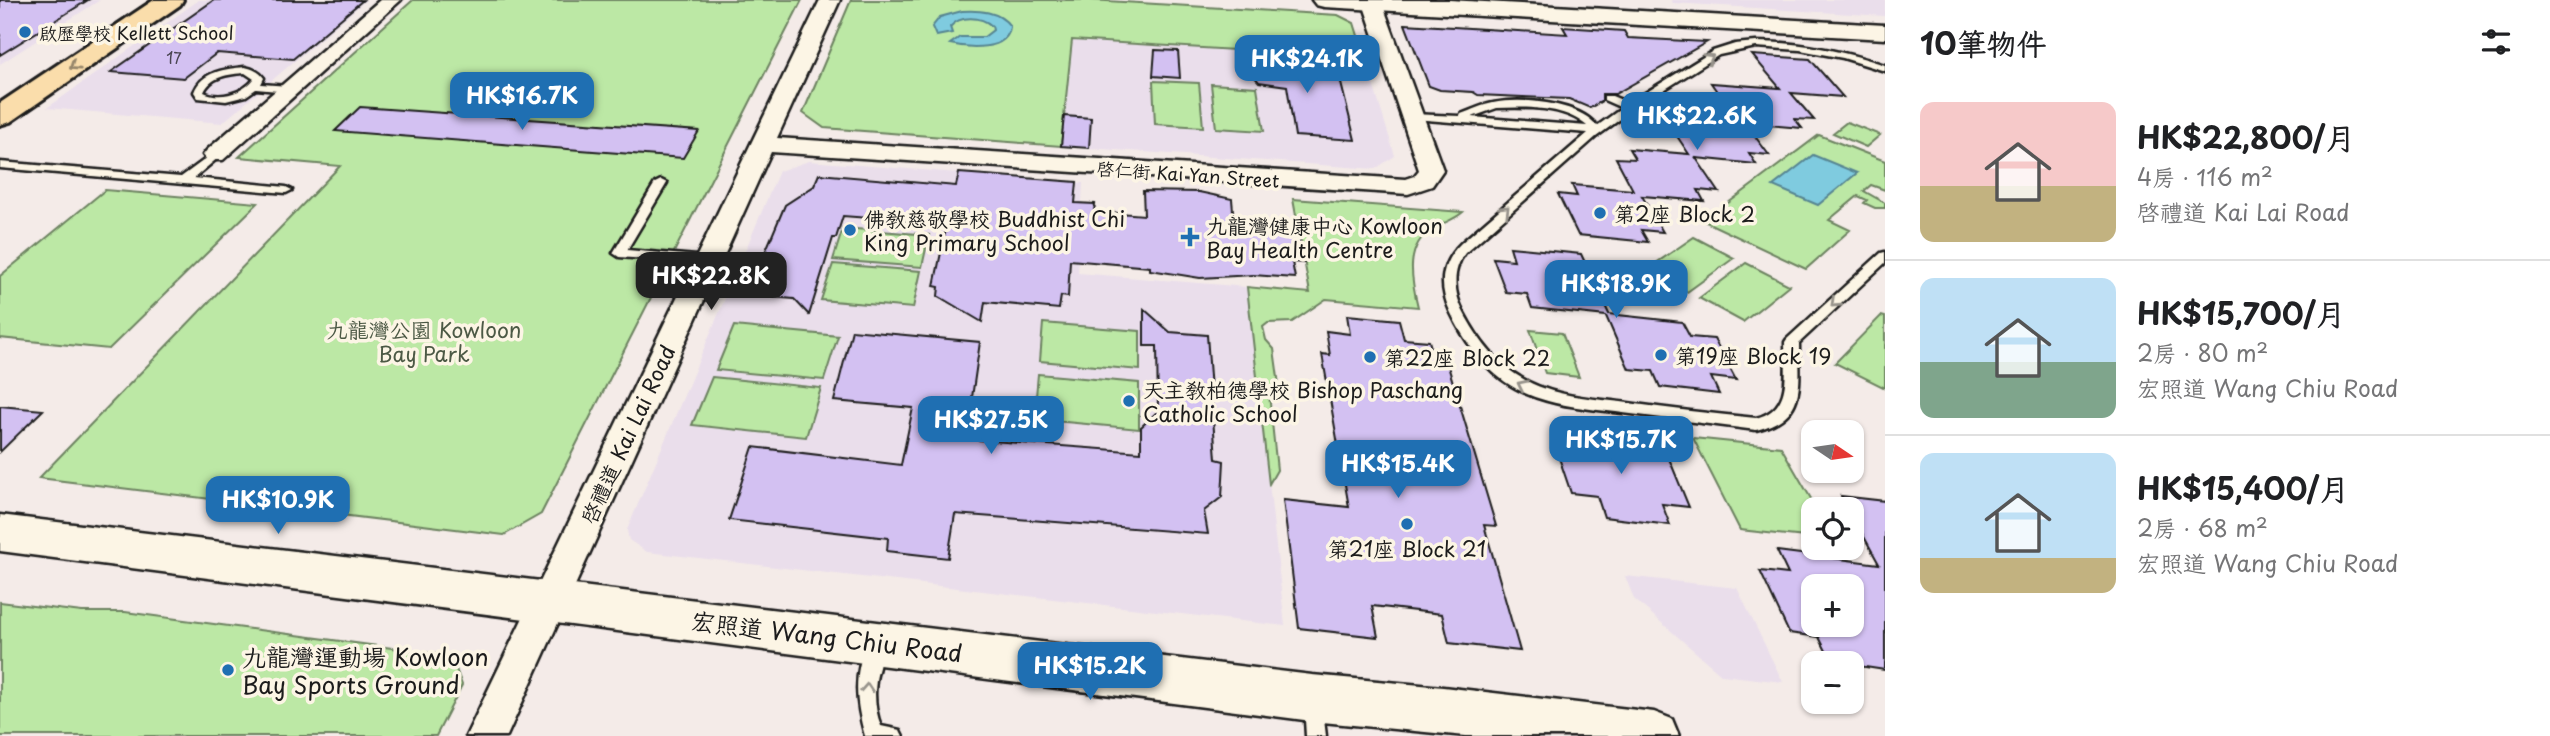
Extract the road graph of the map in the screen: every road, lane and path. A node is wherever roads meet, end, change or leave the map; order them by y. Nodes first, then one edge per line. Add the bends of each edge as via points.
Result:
1 (132, 0) edge
2 (171, 0) edge
3 (391, 0) edge
4 (830, 0) edge
5 (1324, 0) edge
6 (1374, 3) junction
7 (1885, 32) edge
8 (1885, 68) edge
9 (254, 86) junction
10 (0, 87) edge
11 (289, 89) junction
12 (1608, 98) dead end
13 (1630, 107) junction
14 (0, 116) edge
15 (1414, 116) junction
16 (1453, 119) junction
17 (1591, 124) junction
18 (762, 144) junction
19 (215, 155) joint
20 (0, 166) edge
21 (184, 181) junction
22 (662, 183) dead end
23 (286, 190) dead end
24 (1885, 256) edge
25 (708, 261) junction
26 (0, 533) edge
27 (548, 603) junction
28 (875, 642) junction
29 (1314, 717) edge
30 (881, 735) edge
31 (486, 736) edge
32 (1651, 736) edge

1 - 10 main road
2 -> 14 main road
3 - 11 street
4 - 18 street, 啓禮道 Kai Lai Road
5 - 6 street
6 - 7 street
6 - 15 street, 啓仁街 Kai Yan Street
13 -> 8 lane via 1731,46 1808,48
9 - 9 lane via 227,97 208,98 199,92 208,79 236,71 257,74
9 - 11 lane
11 - 19 street
12 - 13 lane
13 - 17 lane
15 - 16 lane
15 - 18 street, 啓仁街 Kai Yan Street via 1431,170 1423,181 1408,187
16 - 17 lane
16 - 17 lane via 1481,112
24 -> 17 lane via 1792,342 1791,401 1768,422 1572,401 1522,385 1492,365 1459,317 1448,285 1450,269 1456,252 1481,234
18 - 25 street, 啓禮道 Kai Lai Road
19 - 21 lane
20 - 21 lane
21 - 23 lane
22 - 25 lane via 619,253
25 - 27 street, 啓禮道 Kai Lai Road
26 - 27 street, 宏照道 Wang Chiu Road
27 - 28 street, 宏照道 Wang Chiu Road
27 - 31 street, 啓禮道 Kai Lai Road
28 - 29 street, 宏照道 Wang Chiu Road
30 -> 28 lane via 867,716
29 - 32 street, 宏照道 Wang Chiu Road via 1443,710

